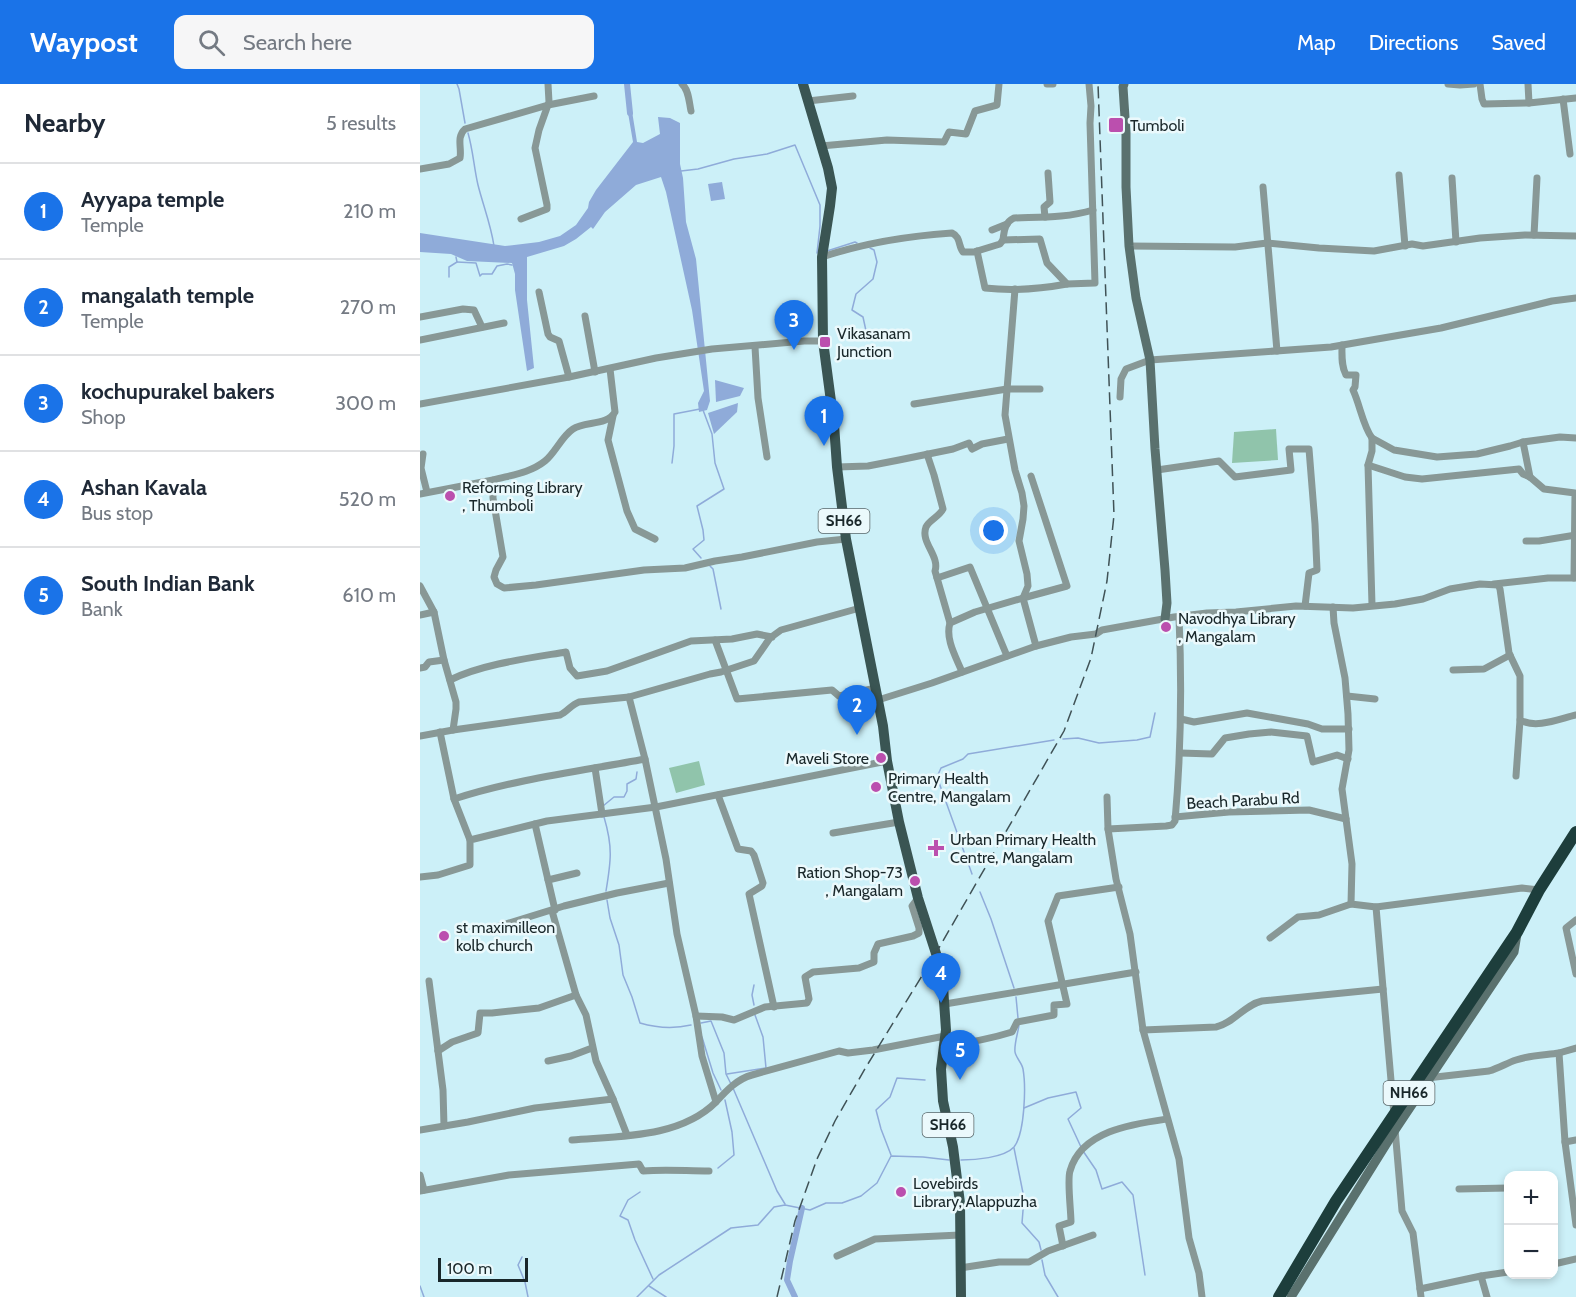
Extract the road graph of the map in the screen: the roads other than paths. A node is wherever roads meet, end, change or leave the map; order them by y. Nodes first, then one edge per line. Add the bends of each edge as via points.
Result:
1 (548, 84) edge
2 (682, 84) edge
3 (803, 84) edge
4 (999, 84) edge
5 (1047, 84) edge
6 (1053, 84) edge
7 (1089, 84) edge
8 (1124, 84) edge
9 (1448, 84) edge
10 (1474, 84) edge
11 (1480, 84) edge
12 (1528, 84) edge
13 (594, 96) dead end
14 (853, 96) dead end
15 (1576, 98) edge
16 (1563, 99) junction
17 (808, 101) junction
18 (1529, 103) junction
19 (548, 105) junction
20 (691, 111) dead end
21 (821, 146) junction
22 (1570, 154) dead end
23 (420, 169) edge
24 (1048, 173) dead end
25 (1399, 175) dead end
26 (1452, 178) dead end
27 (1537, 178) dead end
28 (1263, 187) dead end
29 (1093, 210) junction
30 (1045, 217) junction
31 (521, 219) dead end
32 (1007, 224) junction
33 (992, 230) dead end
34 (1534, 235) junction
35 (1576, 236) edge
36 (1004, 240) junction
37 (1456, 242) junction
38 (1268, 243) junction
39 (1130, 246) junction
40 (1405, 246) junction
41 (977, 251) junction
42 (822, 256) junction
43 (1067, 284) junction
44 (1015, 289) junction
45 (539, 292) dead end
46 (1576, 298) edge
47 (585, 316) dead end
48 (420, 317) edge
49 (504, 323) dead end
50 (482, 327) junction
51 (420, 340) edge
52 (823, 341) junction
53 (1342, 345) junction
54 (755, 347) junction
55 (1277, 351) junction
56 (1150, 360) junction
57 (610, 369) junction
58 (595, 372) junction
59 (569, 377) junction
60 (1007, 389) junction
61 (1040, 389) dead end
62 (1120, 398) dead end
63 (420, 404) edge
64 (915, 404) dead end
65 (613, 416) junction
66 (1372, 438) junction
67 (1576, 438) edge
68 (1008, 439) junction
69 (1523, 442) junction
70 (423, 454) dead end
71 (927, 454) junction
72 (767, 457) dead end
73 (1368, 465) junction
74 (837, 467) junction
75 (1157, 470) junction
76 (1031, 476) dead end
77 (1530, 477) junction
78 (493, 480) junction
79 (423, 493) edge
80 (1575, 535) edge
81 (655, 539) dead end
82 (846, 539) junction
83 (1526, 541) dead end
84 (937, 578) junction
85 (1575, 578) edge
86 (1494, 584) junction
87 (420, 586) edge
88 (1023, 598) junction
89 (1372, 605) junction
90 (1305, 606) junction
91 (860, 608) junction
92 (1333, 608) junction
93 (987, 609) junction
94 (434, 612) junction
95 (420, 615) edge
96 (1179, 616) junction
97 (1165, 619) junction
98 (950, 623) junction
99 (772, 637) junction
100 (715, 640) junction
101 (1036, 646) junction
102 (1510, 655) junction
103 (1007, 656) junction
104 (444, 660) junction
105 (420, 668) edge
106 (727, 670) junction
107 (1453, 670) dead end
108 (962, 672) junction
109 (450, 680) junction
110 (876, 688) junction
111 (1347, 696) junction
112 (629, 697) junction
113 (1375, 699) dead end
114 (878, 700) junction
115 (1576, 715) edge
116 (1181, 719) junction
117 (1520, 720) junction
118 (1349, 729) junction
119 (453, 730) junction
120 (440, 732) junction
121 (420, 736) edge
122 (1180, 753) junction
123 (645, 759) junction
124 (1348, 759) junction
125 (887, 761) junction
126 (596, 768) junction
127 (1516, 776) dead end
128 (718, 795) junction
129 (1107, 797) dead end
130 (454, 799) junction
131 (656, 807) junction
132 (602, 814) junction
133 (1175, 817) junction
134 (1346, 819) junction
135 (899, 822) junction
136 (535, 824) junction
137 (1108, 829) junction
138 (1576, 832) edge
139 (833, 833) dead end
140 (470, 840) junction
141 (577, 873) dead end
142 (420, 877) edge
143 (548, 880) junction
144 (669, 883) junction
145 (1119, 887) junction
146 (1539, 890) junction
147 (918, 898) junction
148 (1351, 904) junction
149 (1376, 907) junction
150 (554, 910) junction
151 (1576, 920) edge
152 (496, 927) dead end
153 (1270, 938) dead end
154 (1136, 972) junction
155 (1576, 974) edge
156 (429, 981) dead end
157 (1062, 984) junction
158 (1383, 989) junction
159 (576, 995) junction
160 (945, 1004) junction
161 (774, 1006) junction
162 (696, 1017) junction
163 (1143, 1030) junction
164 (945, 1041) junction
165 (592, 1048) junction
166 (1576, 1048) edge
167 (438, 1051) junction
168 (1559, 1053) junction
169 (548, 1060) dead end
170 (1425, 1078) junction
171 (614, 1099) junction
172 (716, 1102) junction
173 (1394, 1116) junction
174 (1167, 1119) junction
175 (444, 1126) junction
176 (420, 1130) edge
177 (1395, 1130) junction
178 (627, 1135) junction
179 (572, 1140) dead end
180 (1576, 1140) edge
181 (1564, 1142) junction
182 (709, 1171) dead end
183 (420, 1175) edge
184 (1504, 1188) edge
185 (1459, 1189) dead end
186 (422, 1190) edge
187 (1574, 1198) edge
188 (1576, 1225) edge
189 (960, 1235) junction
190 (1093, 1235) dead end
191 (1063, 1246) junction
192 (837, 1256) dead end
193 (1576, 1259) edge
194 (1558, 1263) edge
195 (960, 1268) junction
196 (1504, 1273) edge
197 (1481, 1276) junction
198 (1420, 1289) junction
199 (961, 1297) edge
200 (1202, 1297) edge
201 (1279, 1297) edge
202 (1291, 1297) edge
203 (1421, 1297) edge
204 (1487, 1297) edge

1 - 19 street
2 - 20 street
3 - 17 main road, SH66
4 - 21 street via 997,105 975,111 966,134 949,132 944,142 887,140
5 - 6 street
7 - 29 street
8 - 39 street
9 - 10 street
11 - 18 street via 1486,105
12 - 18 street
13 - 19 street
14 - 17 street
15 - 16 street
16 - 18 street
16 - 22 street
17 - 21 main road, SH66
19 - 23 street via 465,129 459,139 460,158
19 - 31 street via 535,148 547,209
21 - 42 main road, SH66 via 832,188
24 - 30 street via 1050,202 1044,207
25 - 40 street
26 - 37 street
27 - 34 street
28 - 38 street
29 - 30 street
29 - 43 street via 1095,283
30 - 32 street via 1014,218
32 - 33 street
32 - 36 street
34 - 35 street
34 - 37 street
36 - 41 street
36 - 43 street via 1040,239 1047,263
37 - 40 street
38 - 39 street via 1235,247
38 - 40 street via 1363,251
38 - 55 street
39 - 56 street via 1136,298
41 - 42 street via 963,252 957,235 952,233 857,246
41 - 44 street via 985,288
42 - 52 main road, SH66
43 - 44 street
44 - 60 street
45 - 59 street via 548,334 560,341
46 - 53 street
47 - 58 street
48 - 50 street via 474,310
49 - 50 street
50 - 51 street
52 - 54 street
52 - 74 main road, SH66
53 - 55 street
53 - 66 street via 1344,373 1356,375 1353,390
54 - 57 street via 656,358
54 - 72 street
55 - 56 street
56 - 62 street via 1125,369
56 - 75 street
57 - 58 street
57 - 65 street
58 - 59 street
59 - 63 street
60 - 61 street
60 - 64 street
60 - 68 street
65 - 78 street via 573,429 545,461 526,472
65 - 81 street via 608,440 627,511 635,528
66 - 69 street via 1394,450 1437,458 1477,454
66 - 73 street
67 - 69 street
68 - 71 street via 972,449 969,443
68 - 88 street via 1024,506 1018,541 1027,574
69 - 77 street
70 - 79 street
71 - 74 street via 868,466
71 - 84 street via 943,509 925,530
73 - 77 street via 1422,479 1510,469 1519,469
73 - 89 street
74 - 82 main road, SH66
75 - 90 street via 1219,461 1235,477 1291,470 1288,449 1309,449 1317,570 1309,573
75 - 97 street via 1167,598
76 - 88 street via 1067,586
77 - 80 street via 1544,489 1575,493
78 - 79 street
78 - 82 street via 502,557 494,577 504,588 685,568
80 - 83 street
80 - 85 street
82 - 91 main road, SH66
84 - 93 street via 970,567
84 - 98 street
85 - 86 street
86 - 89 street via 1450,589 1407,603
86 - 102 street via 1500,589
87 - 94 street
88 - 93 street
88 - 101 street
89 - 92 street
90 - 92 street
90 - 96 street
91 - 99 street via 781,630
91 - 110 main road, SH66
92 - 111 street
93 - 98 street
93 - 103 street
94 - 95 street
94 - 104 street
96 - 97 street
96 - 116 street
97 - 101 street
98 - 108 street via 950,641
99 - 100 street via 757,634
99 - 106 street via 754,661
100 - 106 street
100 - 109 street via 691,641 608,671 577,676 570,668 566,652 489,667
101 - 103 street
102 - 107 street via 1484,669
102 - 117 street via 1520,676
103 - 108 street
104 - 105 street
104 - 109 street
106 - 110 street via 737,699 832,690 839,696
106 - 112 street
108 - 114 street
109 - 119 street via 456,709
110 - 114 main road, SH66
111 - 113 street
111 - 118 street
112 - 119 street via 579,702 560,715
112 - 123 street
114 - 125 main road, SH66
115 - 117 street via 1544,723
116 - 118 street via 1194,722 1247,713 1322,729
116 - 122 street
117 - 127 street
118 - 124 street
119 - 120 street
120 - 121 street
120 - 130 street
122 - 124 street via 1212,754 1225,738 1271,732 1307,736 1313,762 1337,755
122 - 133 street
123 - 126 street
123 - 131 street
124 - 134 street via 1342,789
125 - 128 street
125 - 135 main road, SH66
126 - 130 street
126 - 132 street
128 - 131 street
128 - 161 street via 738,849 754,855 763,883 749,894
129 - 137 street
130 - 140 street
131 - 132 street
131 - 144 street
132 - 136 street
133 - 134 street, Beach Parabu Rd via 1309,810
133 - 137 street, Beach Parabu Rd via 1172,825
134 - 148 street via 1352,864
135 - 139 street
135 - 147 main road, SH66
136 - 140 street
136 - 143 street
137 - 145 street
138 - 146 highway, NH66
140 - 142 street via 470,865
141 - 143 street
143 - 150 street
144 - 150 street via 617,892
144 - 162 street
145 - 154 street
145 - 157 street via 1058,896 1048,921
146 - 149 street via 1522,888
146 - 170 highway, NH66 via 1517,933
147 - 160 main road, SH66 via 942,972
147 - 161 street via 912,906 919,933 878,944 874,962 859,969 813,972 805,977 807,1003
148 - 149 street
148 - 153 street via 1319,915 1298,917
149 - 158 street
150 - 152 street
150 - 159 street
151 - 155 street via 1566,928
154 - 157 street
154 - 163 street
156 - 167 street
157 - 160 street
157 - 164 street via 1066,1004 1054,1005 1054,1015 1017,1022 1012,1032 999,1036 966,1043
158 - 163 street via 1262,1000 1224,1025
158 - 173 street
159 - 165 street via 586,1015
159 - 167 street via 539,1008 480,1013 478,1032
160 - 164 main road, SH66
161 - 162 street via 734,1020
162 - 172 street via 702,1056
163 - 174 street
164 - 172 street via 839,1051 746,1077
164 - 189 main road, SH66 via 941,1069 943,1101 960,1203
165 - 169 street
165 - 171 street
166 - 168 street
167 - 175 street
168 - 170 street via 1517,1059 1489,1071
168 - 181 street
170 - 173 highway, NH66
170 - 177 street
171 - 175 street via 535,1108
171 - 178 street
172 - 178 street via 683,1125
173 - 177 street
173 - 201 highway, NH66
174 - 191 street via 1105,1133 1077,1155 1069,1172 1071,1222 1059,1226
174 - 200 street via 1179,1159 1189,1238
175 - 176 street
177 - 198 street via 1402,1211 1413,1233
177 - 202 street
178 - 179 street
180 - 181 street
181 - 187 street
182 - 186 street via 643,1171 639,1164 509,1175
183 - 186 street
184 - 185 street
187 - 188 street
189 - 192 street via 875,1239
189 - 195 main road, SH66
190 - 191 street
191 - 195 street via 1029,1262
193 - 194 street
195 - 199 main road, SH66
196 - 197 street
197 - 198 street
197 - 204 street
198 - 203 street

